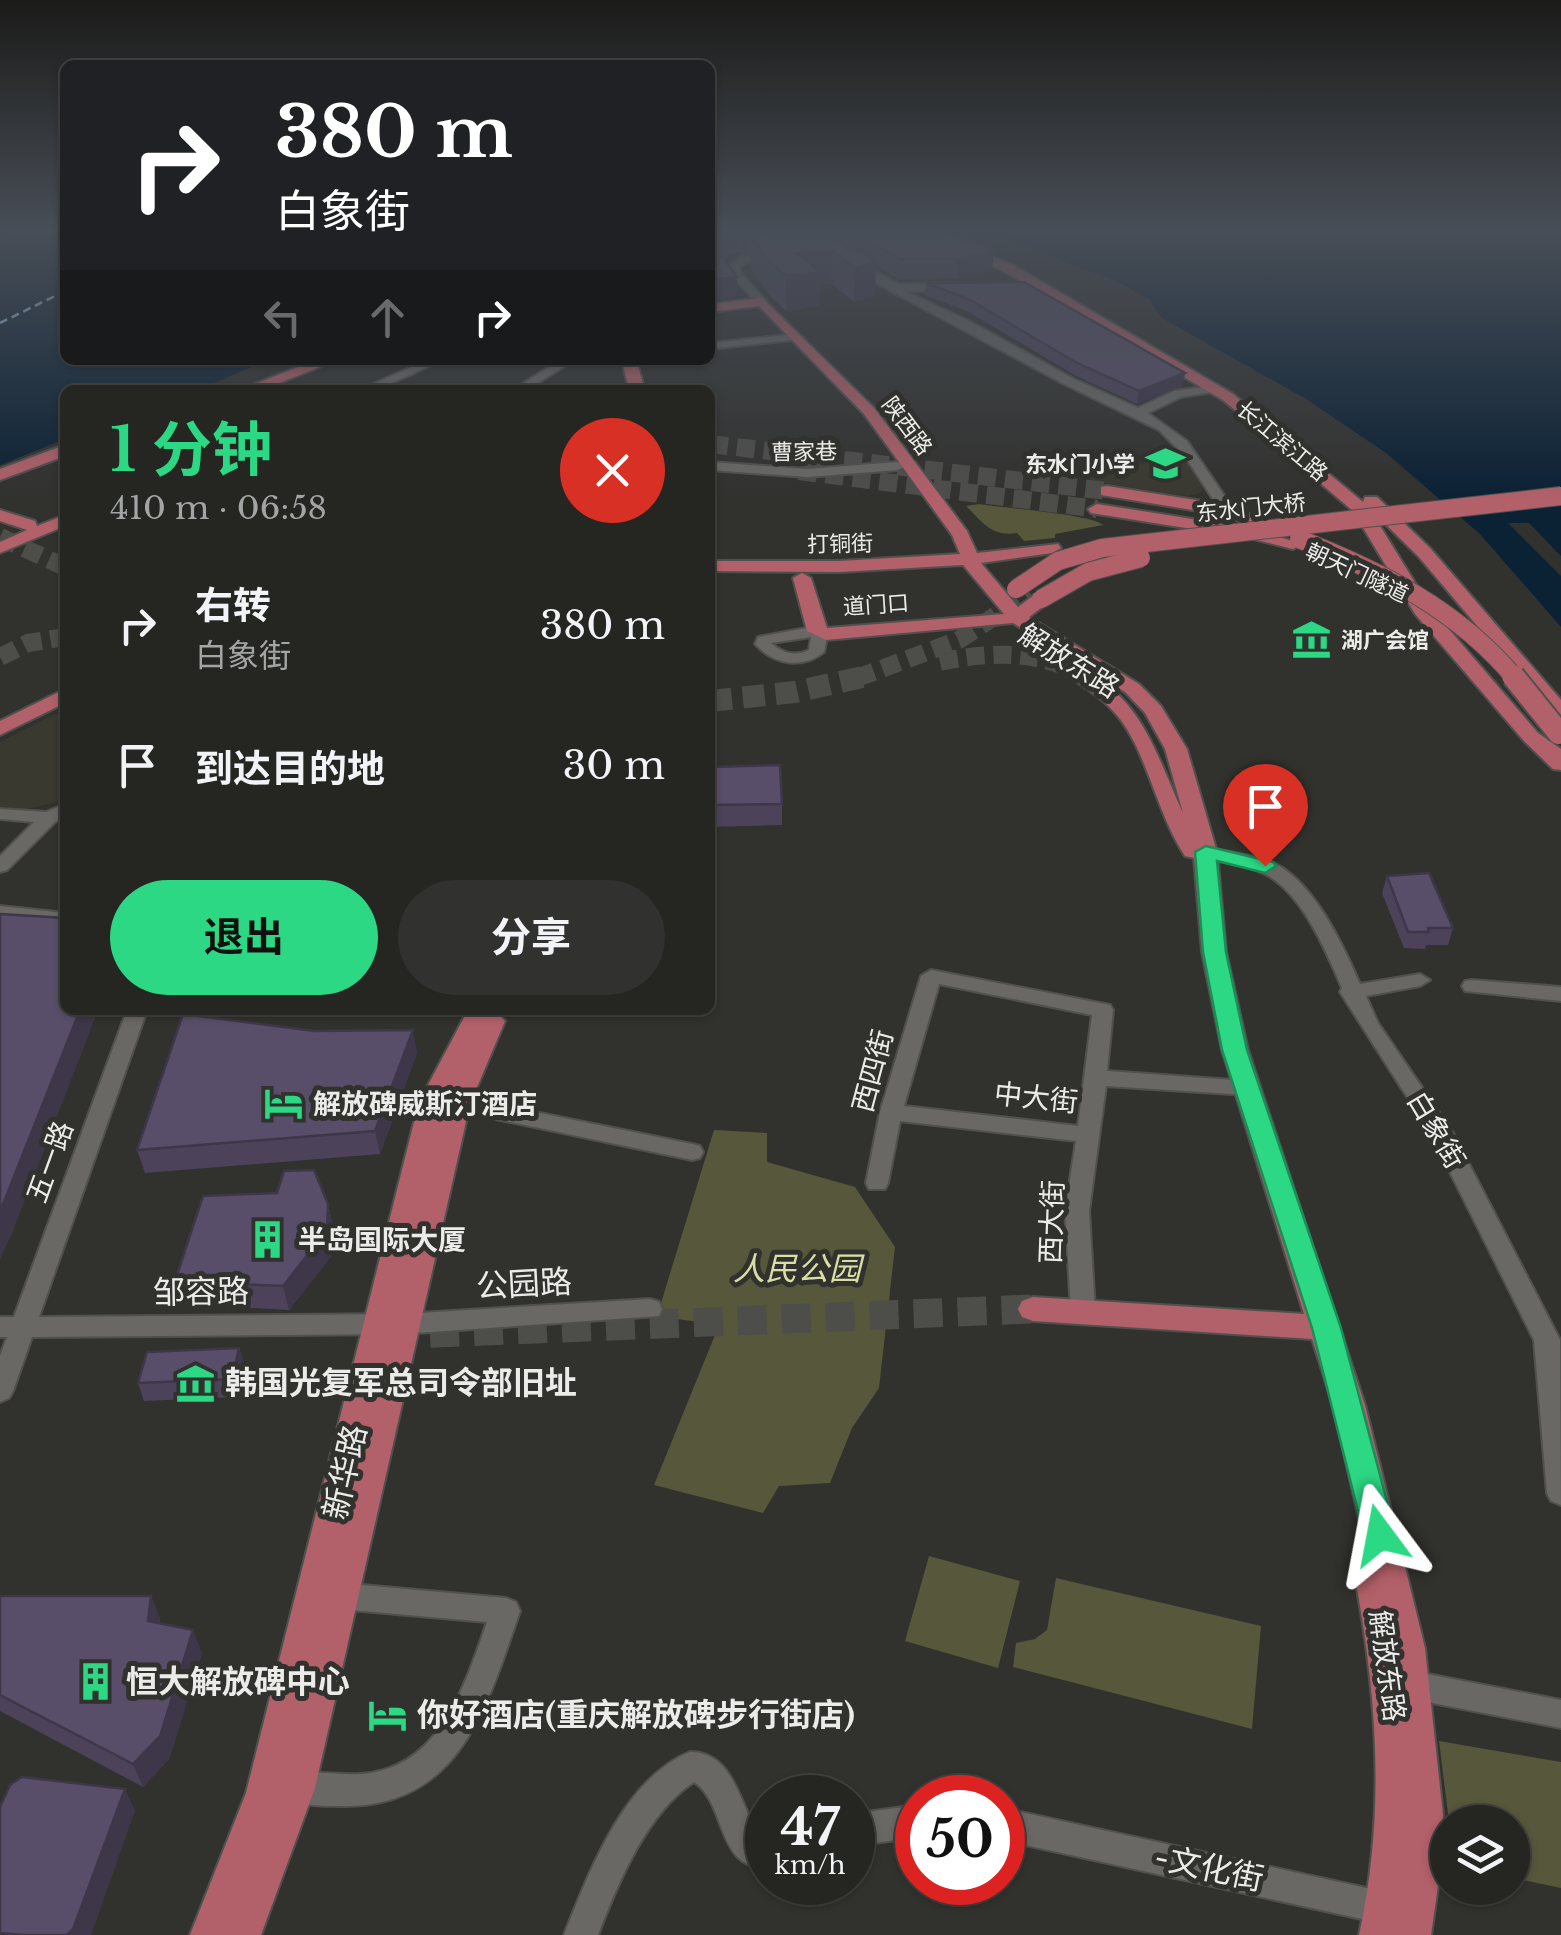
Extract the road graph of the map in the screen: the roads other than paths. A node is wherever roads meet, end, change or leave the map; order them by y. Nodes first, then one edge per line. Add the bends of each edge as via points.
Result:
1 (774, 318) edge
2 (960, 318) edge
3 (1093, 318) edge
4 (1097, 318) edge
5 (793, 337) junction
6 (715, 345) edge
7 (316, 365) edge
8 (325, 365) edge
9 (425, 365) edge
10 (560, 365) edge
11 (262, 385) edge
12 (273, 385) edge
13 (378, 385) edge
14 (527, 385) edge
15 (1214, 388) junction
16 (1135, 414) junction
17 (60, 457) edge
18 (715, 466) edge
19 (898, 466) junction
20 (60, 470) edge
21 (0, 482) edge
22 (1107, 491) tunnel mouth
23 (1561, 500) edge
24 (1096, 509) tunnel mouth
25 (1227, 510) junction
26 (3, 522) edge
27 (60, 522) edge
28 (28, 525) dead end
29 (961, 535) junction
30 (1288, 536) junction
31 (0, 548) edge
32 (1013, 552) junction
33 (962, 561) junction
34 (824, 568) junction
35 (715, 569) edge
36 (715, 569) edge
37 (802, 578) junction
38 (1018, 604) junction
39 (1470, 608) junction
40 (1422, 610) junction
41 (1068, 667) tunnel mouth
42 (60, 698) edge
43 (0, 729) edge
44 (1557, 740) edge
45 (0, 814) edge
46 (57, 814) edge
47 (1199, 852) junction
48 (0, 866) edge
49 (0, 912) edge
50 (60, 918) edge
51 (1420, 980) dead end
52 (1472, 986) dead end
53 (1350, 992) junction
54 (1561, 994) edge
55 (134, 1015) edge
56 (478, 1015) edge
57 (494, 1015) edge
58 (1096, 1078) junction
59 (1240, 1088) junction
60 (456, 1104) junction
61 (891, 1112) junction
62 (1088, 1135) junction
63 (692, 1152) dead end
64 (877, 1182) dead end
65 (650, 1309) dead end
66 (1032, 1309) tunnel mouth
67 (1082, 1311) junction
68 (390, 1323) junction
69 (12, 1326) edge
70 (1319, 1328) junction
71 (0, 1392) edge
72 (1561, 1493) edge
73 (340, 1596) junction
74 (1412, 1686) junction
75 (1561, 1714) edge
76 (295, 1788) junction
77 (1025, 1830) edge
78 (745, 1844) edge
79 (1398, 1924) edge
80 (210, 1935) edge
81 (240, 1935) edge
82 (581, 1935) edge

1 - 5 main road, 陕西路
2 - 16 street
3 - 15 main road, 长江滨江路
4 - 39 main road, 长江滨江路 via 1271,416 1379,508
5 - 6 street
5 - 19 main road, 陕西路
5 - 29 main road, 陕西路 via 869,411
7 - 11 main road
8 - 12 main road
9 - 13 street
10 - 14 street
15 - 16 street via 1178,394
15 - 40 main road, 长江滨江路 via 1360,508
16 - 25 street via 1170,431 1194,455
17 - 21 main road
18 - 19 street, 曹家巷 via 808,473
19 - 33 main road, 陕西路
20 - 21 main road
22 - 25 main road, 朝天门隧道
23 - 30 main road, 东水门大桥, bridge
24 - 30 main road, 朝天门隧道
25 - 30 main road, 朝天门隧道
26 - 28 main road
27 - 31 main road
29 - 32 main road
29 - 33 main road, 陕西路
30 - 32 main road, 打铜街, bridge
30 - 38 main road, bridge via 1123,561
30 - 38 main road, 东水门大桥, bridge via 1073,554 1038,572
30 - 44 main road, 朝天门隧道, bridge via 1426,607 1469,643
32 - 33 main road, 打铜街
33 - 34 main road, 打铜街
33 - 38 main road, 陕西路
34 - 35 main road, 打铜街
34 - 37 main road, 道门口
36 - 37 main road, 打铜街
37 - 38 main road, 道门口 via 819,632
38 - 47 main road, 解放东路 via 1154,710 1176,749
39 - 40 main road
39 - 44 main road, 长江滨江路
40 - 44 main road, 长江滨江路 via 1530,737
41 - 47 main road via 1108,694 1138,726 1173,820
42 - 43 main road
45 - 46 street
46 - 48 street
47 - 53 street, 白象街 via 1265,866 1281,876 1330,938
47 - 59 main road, 解放东路
49 - 50 street
51 - 53 street
52 - 54 street
53 - 72 street, 白象街 via 1442,1132 1547,1340
55 - 69 street, 五一路
56 - 68 main road, 新华路 via 433,1102
57 - 60 main road, 新华路
58 - 59 street, 中大街
58 - 61 street, 西四街 via 1102,1010 931,976
58 - 62 street, 中大街
59 - 70 main road, 解放东路
60 - 63 street
60 - 68 main road, 新华路
61 - 62 street, 中大街
61 - 64 street, 西四街
62 - 67 street, 西大街 via 1077,1211
65 - 68 street, 公园路
66 - 67 main road
67 - 70 main road
68 - 69 street, 邹容路
68 - 73 main road, 新华路
68 - 80 main road, 新华路 via 266,1794
69 - 71 street, 五一路
70 - 74 main road, 解放东路 via 1349,1405
70 - 79 main road, 解放东路 via 1387,1645 1398,1764
73 - 76 main road, 新华路
73 - 76 street via 506,1611 467,1709 436,1759 382,1786
74 - 75 street
74 - 79 main road, 解放东路 via 1423,1815
76 - 81 main road, 新华路
77 - 79 street, -文化街
78 - 82 street via 704,1767 692,1764 674,1773 599,1884

